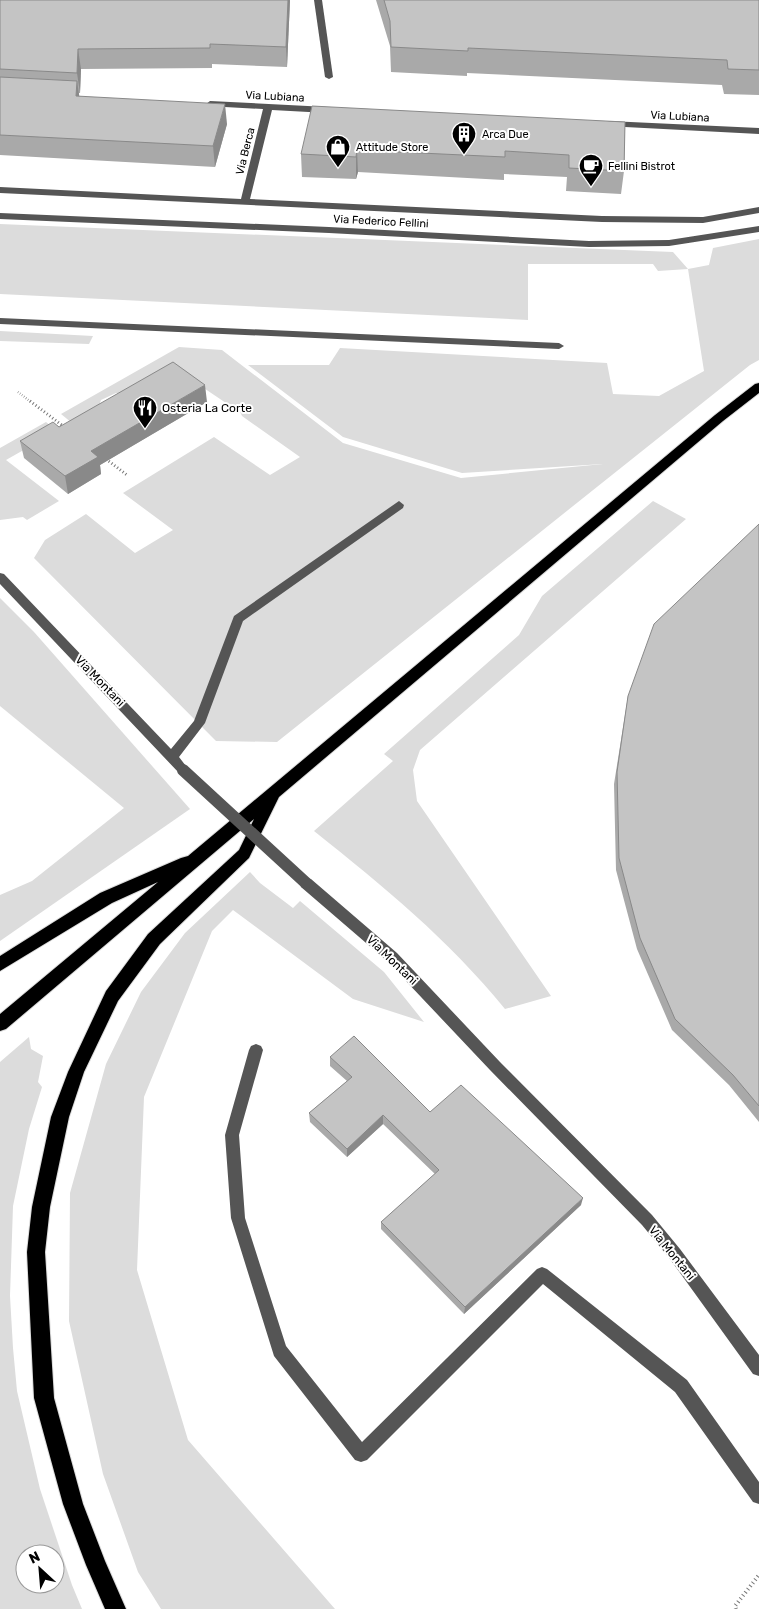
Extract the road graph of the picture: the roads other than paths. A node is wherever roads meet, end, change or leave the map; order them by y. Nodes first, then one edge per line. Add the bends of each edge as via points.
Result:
1 (318, 0) edge
2 (329, 77) dead end
3 (200, 103) edge
4 (268, 107) junction
5 (337, 110) edge
6 (601, 123) edge
7 (759, 131) edge
8 (0, 190) edge
9 (245, 201) junction
10 (759, 210) edge
11 (0, 216) edge
12 (759, 229) edge
13 (0, 320) edge
14 (559, 346) dead end
15 (759, 387) edge
16 (400, 505) dead end
17 (0, 577) edge
18 (172, 757) junction
19 (275, 792) junction
20 (203, 854) junction
21 (0, 964) edge
22 (0, 1024) edge
23 (256, 1050) dead end
24 (759, 1368) edge
25 (759, 1496) edge
26 (116, 1609) edge

1 - 2 street
3 - 4 street, Via Lubiana
4 - 5 street, Via Lubiana
4 - 9 street, Via Berca
6 - 7 street, Via Lubiana
8 - 9 street, Via Federico Fellini
9 - 10 street, Via Federico Fellini via 602,219 703,220
11 - 12 street, Via Federico Fellini via 588,244 669,243
13 - 14 street
15 - 19 highway
16 - 18 street via 238,620 199,723
17 - 18 street, Via Montani
18 - 24 street, Via Montani, bridge via 306,883 392,957 647,1220
19 - 20 highway
19 - 26 highway via 244,854 154,939 112,996 76,1072 60,1117 41,1207 36,1252 44,1398 73,1504
20 - 21 highway via 106,898
20 - 22 highway
23 - 25 street via 232,1135 238,1218 280,1350 361,1454 542,1274 681,1386

